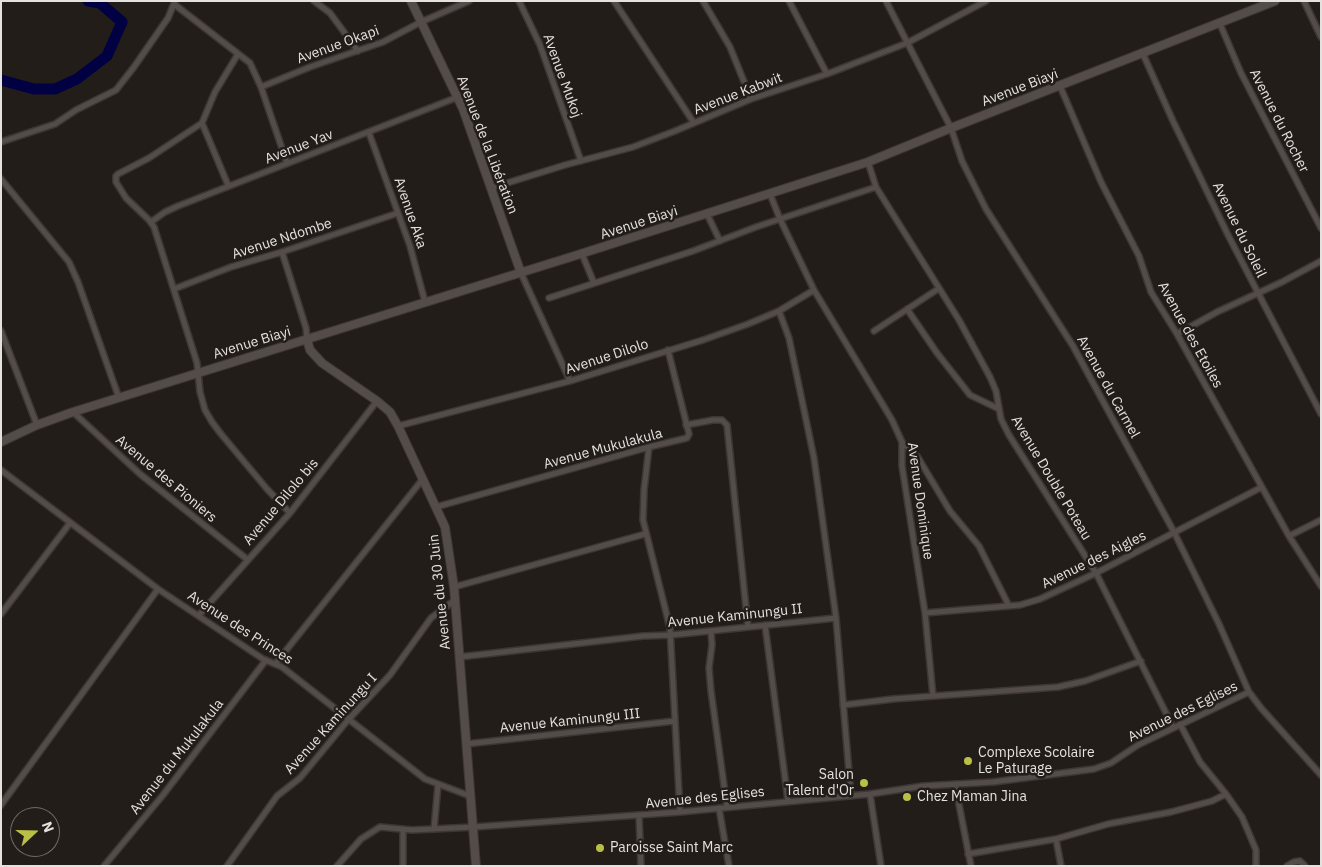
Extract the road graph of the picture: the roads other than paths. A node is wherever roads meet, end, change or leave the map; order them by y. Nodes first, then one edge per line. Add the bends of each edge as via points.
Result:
1 (314, 1) edge
2 (411, 1) edge
3 (469, 1) edge
4 (519, 1) edge
5 (614, 1) edge
6 (703, 1) edge
7 (789, 1) edge
8 (886, 1) edge
9 (985, 1) edge
10 (1275, 1) edge
11 (1304, 1) edge
12 (175, 3) edge
13 (421, 22) junction
14 (1220, 24) junction
15 (1321, 37) edge
16 (907, 43) junction
17 (358, 51) junction
18 (238, 54) junction
19 (1143, 54) junction
20 (827, 74) junction
21 (1060, 86) junction
22 (261, 87) junction
23 (458, 97) junction
24 (751, 99) junction
25 (202, 123) junction
26 (694, 123) junction
27 (951, 128) junction
28 (368, 132) junction
29 (1, 142) edge
30 (580, 161) junction
31 (868, 162) junction
32 (287, 163) junction
33 (1, 179) edge
34 (228, 185) junction
35 (876, 187) junction
36 (491, 188) junction
37 (770, 194) junction
38 (398, 213) junction
39 (707, 214) junction
40 (780, 219) junction
41 (151, 222) junction
42 (1321, 228) edge
43 (720, 241) junction
44 (282, 252) junction
45 (582, 254) junction
46 (1321, 261) edge
47 (521, 273) junction
48 (594, 283) junction
49 (174, 289) junction
50 (938, 289) junction
51 (814, 290) junction
52 (1258, 293) junction
53 (549, 298) dead end
54 (425, 302) junction
55 (907, 309) junction
56 (779, 311) junction
57 (1, 331) edge
58 (874, 331) dead end
59 (1177, 334) junction
60 (307, 340) junction
61 (668, 350) junction
62 (198, 372) junction
63 (570, 382) junction
64 (119, 398) junction
65 (377, 401) junction
66 (999, 409) junction
67 (73, 412) junction
68 (1321, 414) edge
69 (686, 424) junction
70 (37, 425) junction
71 (398, 426) junction
72 (1, 442) edge
73 (902, 442) junction
74 (649, 447) junction
75 (1, 470) edge
76 (422, 480) junction
77 (1262, 487) junction
78 (436, 507) junction
79 (290, 513) junction
80 (1321, 520) edge
81 (70, 523) junction
82 (1174, 532) junction
83 (645, 534) junction
84 (1289, 536) junction
85 (248, 560) junction
86 (1096, 573) junction
87 (1321, 586) edge
88 (454, 587) junction
89 (158, 589) junction
90 (455, 600) junction
91 (1009, 606) junction
92 (925, 613) junction
93 (1, 614) edge
94 (199, 616) junction
95 (836, 618) junction
96 (765, 625) junction
97 (748, 627) junction
98 (711, 631) junction
99 (671, 635) junction
100 (460, 657) junction
101 (266, 660) junction
102 (1142, 661) junction
103 (276, 664) junction
104 (1249, 692) junction
105 (933, 696) junction
106 (843, 706) junction
107 (348, 720) junction
108 (675, 721) junction
109 (1180, 724) junction
110 (1174, 727) junction
111 (466, 744) junction
112 (1321, 775) edge
113 (955, 784) junction
114 (438, 785) junction
115 (870, 794) junction
116 (1226, 794) junction
117 (470, 796) junction
118 (851, 796) junction
119 (788, 801) junction
120 (1, 805) edge
121 (726, 807) junction
122 (719, 808) junction
123 (680, 812) junction
124 (639, 816) junction
125 (474, 828) junction
126 (434, 829) junction
127 (402, 830) junction
128 (1056, 839) junction
129 (968, 854) junction
130 (104, 866) edge
131 (227, 866) edge
132 (338, 866) edge
133 (403, 866) edge
134 (476, 866) edge
135 (642, 866) edge
136 (729, 866) edge
137 (881, 866) edge
138 (971, 866) edge
139 (1061, 866) edge
140 (1256, 866) edge
141 (1287, 866) edge
142 (1305, 866) edge

1 - 17 street via 334,18
2 - 13 street, Avenue de la Libération
3 - 13 street, Avenue Okapi
4 - 30 street, Avenue Mukoj via 540,45
5 - 26 street
6 - 24 street via 730,47
7 - 20 street
8 - 16 street, Avenue du Carmel
9 - 16 street, Avenue Kabwit
10 - 14 street, Avenue Biayi
11 - 15 street
12 - 18 street
12 - 29 street via 168,18 116,90 55,124
13 - 17 street, Avenue Okapi
13 - 23 street, Avenue de la Libération
14 - 19 street, Avenue Biayi
14 - 42 street, Avenue du Rocher via 1241,73
16 - 20 street, Avenue Kabwit
16 - 27 street, Avenue du Carmel
17 - 22 street, Avenue Okapi
18 - 22 street via 250,62
18 - 25 street via 215,92
19 - 21 street, Avenue Biayi
19 - 52 street, Avenue du Soleil
20 - 24 street, Avenue Kabwit
21 - 27 street, Avenue Biayi
21 - 59 street, Avenue des Etoiles via 1101,182 1140,256 1151,292
22 - 32 street
23 - 28 street, Avenue Yav
23 - 36 street, Avenue de la Libération
24 - 26 street, Avenue Kabwit
25 - 34 street
25 - 41 street via 116,176 126,198
26 - 30 street, Avenue Kabwit via 633,147
27 - 31 street, Avenue Biayi
27 - 82 street, Avenue du Carmel via 962,161 986,209 1073,346
28 - 32 street, Avenue Yav
28 - 38 street, Avenue Aka
30 - 36 street, Avenue Kabwit
31 - 35 street, Avenue Double Poteau
31 - 37 street, Avenue Biayi
32 - 34 street, Avenue Yav
33 - 64 street via 69,262
34 - 41 street, Avenue Yav via 165,212
35 - 40 street
35 - 50 street, Avenue Double Poteau
36 - 47 street, Avenue de la Libération
37 - 39 street, Avenue Biayi
37 - 40 street, Avenue Dominique
38 - 44 street, Avenue Ndombe
38 - 54 street, Avenue Aka
39 - 43 street
39 - 45 street, Avenue Biayi
40 - 43 street
40 - 51 street, Avenue Dominique
41 - 49 street
43 - 48 street
44 - 49 street, Avenue Ndombe
44 - 60 street, Avenue du 30 Juin
45 - 47 street, Avenue Biayi
45 - 48 street
46 - 52 street
47 - 54 street, Avenue Biayi
47 - 63 street
48 - 53 street
49 - 62 street via 198,362
50 - 55 street
50 - 66 street, Avenue Double Poteau via 990,377
51 - 56 street, Avenue Dilolo
51 - 73 street, Avenue Dominique
52 - 59 street
52 - 68 street, Avenue du Soleil
54 - 60 street, Avenue Biayi
55 - 58 street
55 - 66 street via 970,395
56 - 61 street, Avenue Dilolo
56 - 95 street via 789,338 816,469
57 - 70 street
59 - 77 street, Avenue des Etoiles
60 - 62 street, Avenue Biayi
60 - 65 street, Avenue du 30 Juin via 310,350 322,363
61 - 63 street, Avenue Dilolo
61 - 69 street
62 - 64 street, Avenue Biayi
62 - 79 street via 201,399 212,422
63 - 71 street, Avenue Dilolo
64 - 67 street, Avenue Biayi
65 - 71 street, Avenue du 30 Juin via 390,412
65 - 79 street, Avenue Dilolo bis
66 - 86 street, Avenue Double Poteau via 1009,435
67 - 70 street, Avenue Biayi
67 - 85 street, Avenue des Pioniers via 140,474
69 - 74 street, Avenue Mukulakula via 687,438
69 - 97 street via 722,420 727,425
70 - 72 street, Avenue Biayi
71 - 76 street, Avenue du 30 Juin
73 - 91 street via 917,456 950,511 978,546
73 - 92 street, Avenue Dominique via 902,466
74 - 78 street, Avenue Mukulakula
74 - 83 street via 642,512
75 - 81 street, Avenue des Princes
76 - 78 street, Avenue du 30 Juin
76 - 103 street
77 - 82 street, Avenue des Aigles
77 - 84 street, Avenue des Etoiles
78 - 88 street, Avenue du 30 Juin via 448,536
79 - 85 street, Avenue Dilolo bis
80 - 84 street
81 - 89 street, Avenue des Princes
81 - 93 street
82 - 86 street, Avenue des Aigles
82 - 104 street, Avenue du Carmel
83 - 88 street
83 - 99 street
84 - 87 street, Avenue des Etoiles
85 - 94 street, Avenue Dilolo bis
86 - 91 street, Avenue des Aigles via 1040,599
86 - 102 street, Avenue Double Poteau
88 - 90 street, Avenue du 30 Juin
89 - 94 street, Avenue des Princes
89 - 120 street
90 - 100 street, Avenue du 30 Juin
90 - 107 street, Avenue Kaminungu I via 431,618 390,675
91 - 92 street, Avenue des Aigles
92 - 105 street, Avenue Dominique
94 - 101 street, Avenue des Princes
95 - 96 street, Avenue Kaminungu II
95 - 106 street
96 - 97 street, Avenue Kaminungu II
96 - 119 street
97 - 98 street, Avenue Kaminungu II
98 - 99 street, Avenue Kaminungu II
98 - 121 street via 709,668
99 - 100 street, Avenue Kaminungu II
99 - 108 street
100 - 111 street, Avenue du 30 Juin
101 - 103 street, Avenue des Princes
101 - 130 street, Avenue du Mukulakula
102 - 105 street via 1085,681 1058,686
102 - 110 street, Avenue Double Poteau
103 - 107 street, Avenue des Princes
104 - 109 street, Avenue des Eglises
104 - 112 street, Avenue du Carmel
105 - 106 street
106 - 118 street
107 - 114 street, Avenue des Princes via 412,770
107 - 131 street, Avenue Kaminungu I via 300,778 277,796
108 - 111 street, Avenue Kaminungu III
108 - 123 street
109 - 110 street, Avenue des Eglises
109 - 116 street via 1200,762
110 - 113 street, Avenue des Eglises via 1101,767
111 - 117 street, Avenue du 30 Juin
113 - 115 street, Avenue des Eglises
113 - 129 street
114 - 117 street, Avenue des Princes
114 - 126 street
115 - 118 street, Avenue des Eglises
115 - 137 street
116 - 128 street via 1171,812 1108,824
116 - 140 street via 1252,839
117 - 125 street, Avenue du 30 Juin
118 - 119 street, Avenue des Eglises
119 - 121 street, Avenue des Eglises
121 - 122 street, Avenue des Eglises
122 - 123 street, Avenue des Eglises
122 - 136 street
123 - 124 street, Avenue des Eglises
124 - 125 street, Avenue des Eglises
124 - 135 street
125 - 126 street, Avenue des Eglises
125 - 134 street, Avenue du 30 Juin
126 - 127 street, Avenue des Eglises
127 - 132 street, Avenue des Eglises via 375,829 361,839
127 - 133 street
128 - 129 street
128 - 139 street
129 - 138 street
141 - 142 street via 1300,861

